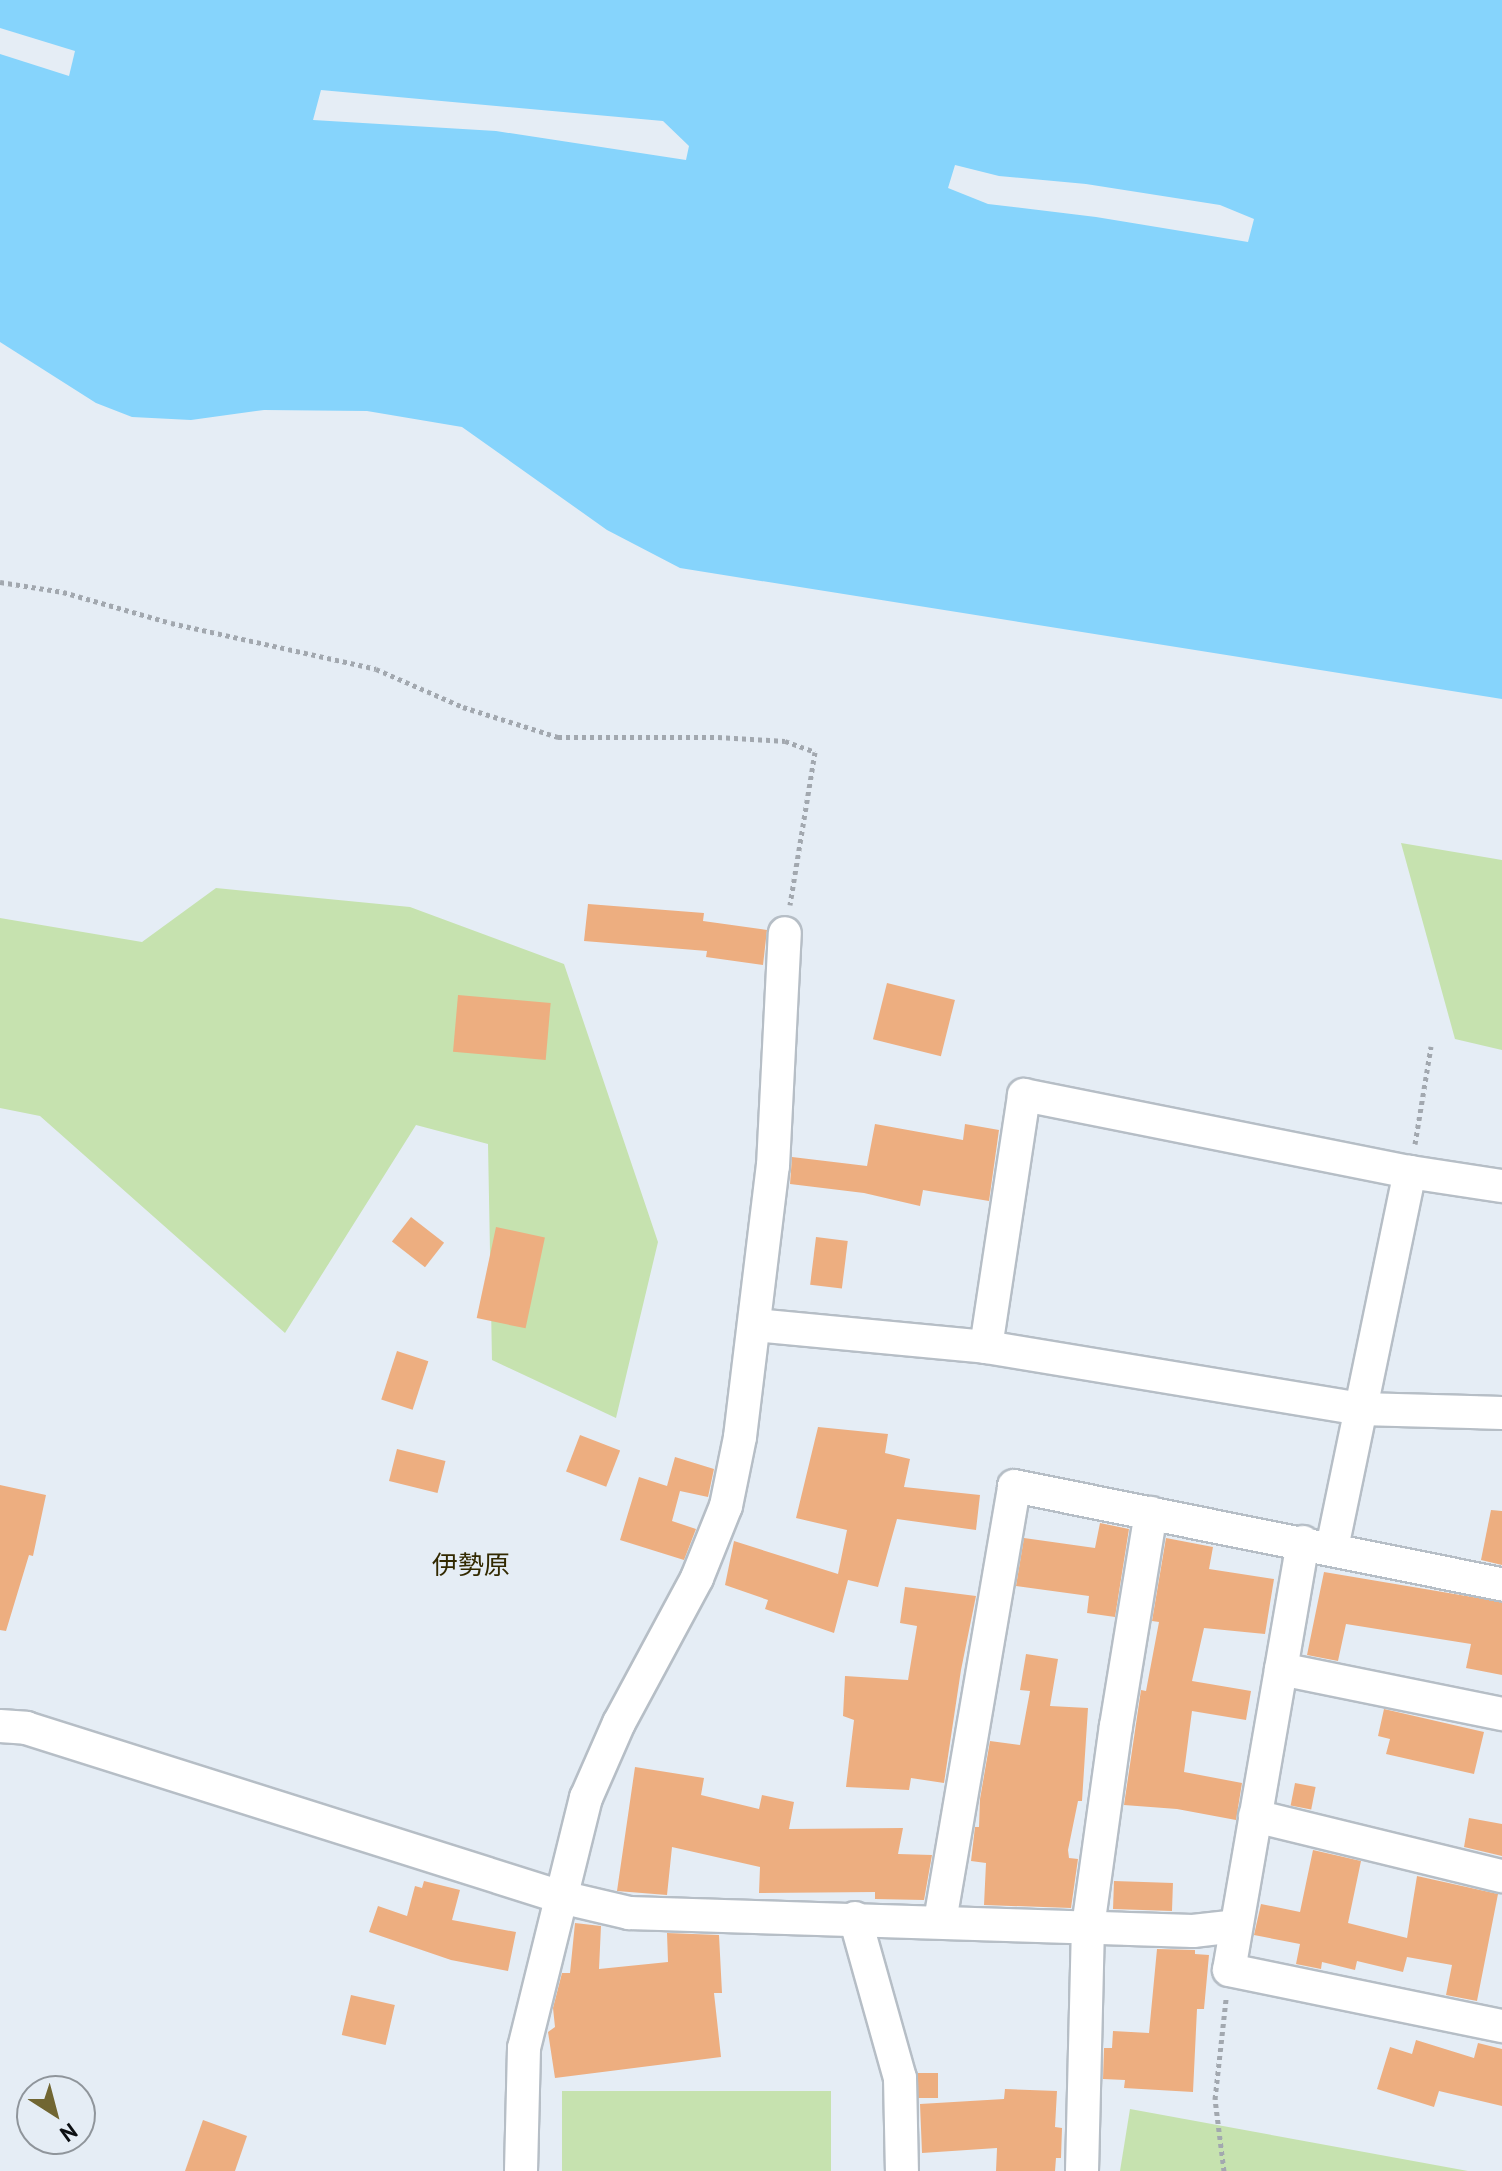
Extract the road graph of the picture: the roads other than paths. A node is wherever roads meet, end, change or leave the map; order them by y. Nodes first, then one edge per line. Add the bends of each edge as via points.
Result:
1 (785, 933) road end
2 (1410, 1172) junction
3 (1502, 1186) edge
4 (755, 1325) junction
5 (986, 1347) junction
6 (1361, 1409) junction
7 (1502, 1413) edge
8 (1151, 1513) junction
9 (1317, 1545) junction
10 (1502, 1584) edge
11 (1281, 1669) junction
12 (1502, 1714) edge
13 (0, 1726) edge
14 (1255, 1816) junction
15 (1502, 1876) edge
16 (561, 1897) junction
17 (855, 1918) junction
18 (940, 1921) junction
19 (1236, 1926) junction
20 (1088, 1927) junction
21 (1502, 2026) edge
22 (521, 2171) edge
23 (902, 2171) edge
24 (1082, 2171) edge

1 - 4 street via 773,1166
2 - 3 street
2 - 5 street via 1024,1095
2 - 6 street
4 - 5 street
4 - 16 street via 726,1506 697,1578 619,1723 586,1798
5 - 6 street
6 - 7 street
6 - 9 street
8 - 9 street
8 - 18 street via 1014,1486
8 - 20 street
9 - 10 street
9 - 11 street
11 - 12 street
11 - 14 street
13 - 16 street via 26,1728
14 - 15 street
14 - 19 street
16 - 17 street via 629,1913
16 - 22 street via 524,2048
17 - 18 street
17 - 23 street via 900,2078
18 - 20 street
19 - 20 street via 1193,1931
19 - 21 street via 1229,1970
20 - 24 street

